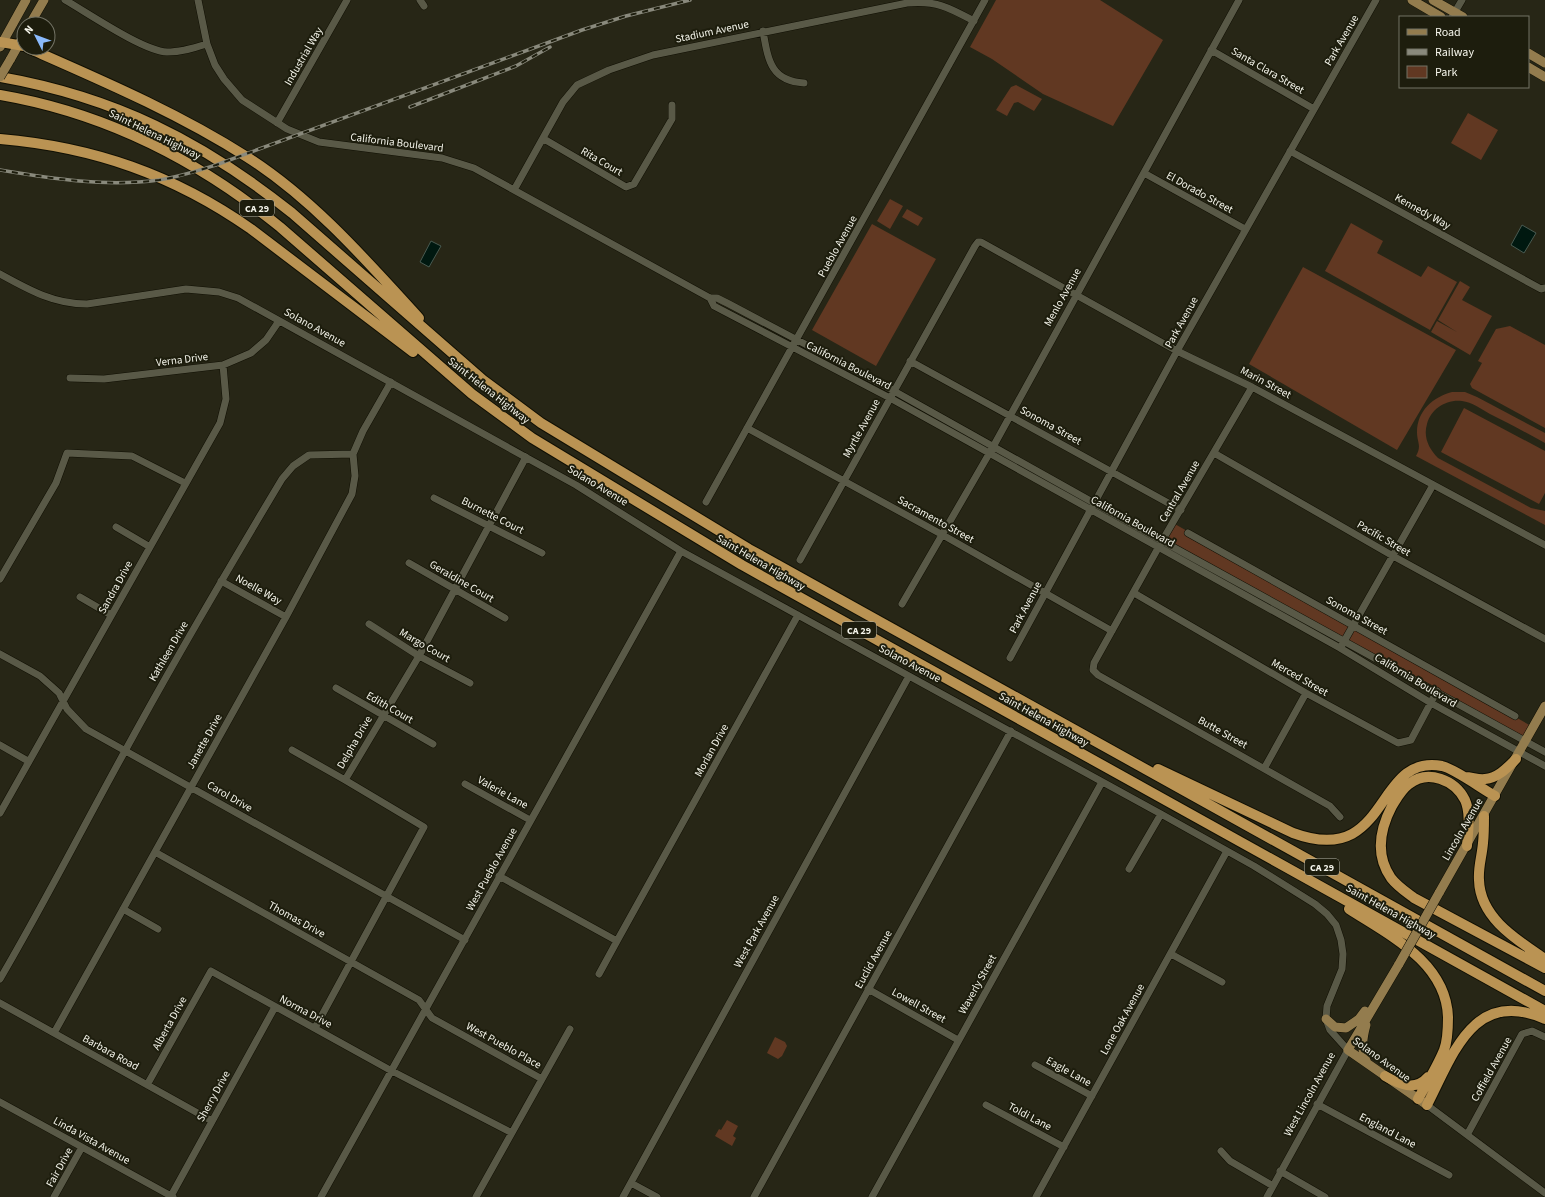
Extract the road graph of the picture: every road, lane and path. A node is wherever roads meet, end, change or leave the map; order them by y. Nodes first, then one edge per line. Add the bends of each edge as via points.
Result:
1 (26, 0) edge
2 (44, 0) edge
3 (65, 0) edge
4 (198, 0) edge
5 (347, 0) edge
6 (985, 0) edge
7 (1239, 0) edge
8 (1376, 0) edge
9 (1412, 0) edge
10 (1434, 0) edge
11 (1462, 0) edge
12 (35, 16) edge
13 (1439, 16) edge
14 (1457, 16) edge
15 (974, 21) junction
16 (763, 31) junction
17 (1, 44) edge
18 (207, 44) junction
19 (16, 45) edge
20 (1211, 50) junction
21 (16, 54) edge
22 (1529, 54) edge
23 (46, 56) edge
24 (1545, 63) edge
25 (1529, 69) edge
26 (0, 77) edge
27 (1545, 77) edge
28 (804, 83) dead end
29 (0, 95) edge
30 (672, 105) dead end
31 (1314, 109) junction
32 (277, 123) junction
33 (0, 139) edge
34 (544, 139) junction
35 (1290, 151) junction
36 (1144, 173) junction
37 (514, 190) junction
38 (1245, 229) junction
39 (976, 243) joint
40 (0, 274) edge
41 (1545, 288) edge
42 (1076, 294) junction
43 (710, 298) junction
44 (279, 321) junction
45 (796, 340) junction
46 (792, 348) junction
47 (1177, 351) junction
48 (454, 356) junction
49 (910, 361) junction
50 (223, 365) junction
51 (70, 378) dead end
52 (391, 382) junction
53 (1252, 386) junction
54 (894, 391) junction
55 (472, 394) junction
56 (890, 398) junction
57 (1009, 415) junction
58 (748, 428) junction
59 (991, 450) junction
60 (1214, 453) junction
61 (352, 454) junction
62 (526, 457) junction
63 (1113, 472) junction
64 (844, 481) junction
65 (185, 483) junction
66 (1433, 485) junction
67 (434, 498) dead end
68 (706, 502) dead end
69 (1095, 502) junction
70 (1090, 510) junction
71 (1181, 510) junction
72 (489, 525) junction
73 (116, 527) dead end
74 (1188, 533) dead end
75 (941, 534) junction
76 (1160, 545) junction
77 (1545, 545) edge
78 (150, 547) junction
79 (681, 551) junction
80 (542, 553) dead end
81 (1393, 556) junction
82 (800, 560) dead end
83 (409, 563) dead end
84 (0, 579) edge
85 (221, 581) junction
86 (456, 589) junction
87 (1044, 593) junction
88 (1134, 593) junction
89 (80, 597) dead end
90 (902, 604) dead end
91 (111, 615) junction
92 (798, 615) junction
93 (286, 617) junction
94 (505, 618) dead end
95 (369, 624) dead end
96 (1354, 625) junction
97 (1112, 631) junction
98 (1545, 639) edge
99 (1344, 641) junction
100 (1340, 648) junction
101 (0, 654) edge
102 (419, 656) junction
103 (1010, 658) dead end
104 (1093, 670) joint
105 (909, 676) junction
106 (470, 683) dead end
107 (336, 688) dead end
108 (1437, 691) junction
109 (1306, 693) junction
110 (63, 700) junction
111 (1431, 703) junction
112 (1545, 706) edge
113 (382, 716) junction
114 (1515, 716) dead end
115 (1011, 731) junction
116 (1525, 741) junction
117 (1099, 743) junction
118 (433, 744) dead end
119 (0, 745) edge
120 (125, 750) junction
121 (292, 750) dead end
122 (1545, 752) edge
123 (1518, 755) junction
124 (28, 761) junction
125 (1545, 766) edge
126 (1264, 767) junction
127 (1463, 777) junction
128 (346, 780) junction
129 (1102, 782) junction
130 (465, 784) dead end
131 (191, 786) junction
132 (1495, 796) junction
133 (0, 813) edge
134 (1161, 814) junction
135 (1484, 816) junction
136 (1340, 817) dead end
137 (530, 820) junction
138 (1467, 846) junction
139 (1256, 850) junction
140 (1227, 851) junction
141 (155, 852) junction
142 (1129, 869) dead end
143 (499, 876) junction
144 (387, 897) junction
145 (123, 909) junction
146 (158, 929) dead end
147 (465, 940) junction
148 (617, 941) junction
149 (1170, 954) junction
150 (1545, 959) edge
151 (352, 962) junction
152 (1399, 964) joint
153 (1545, 968) edge
154 (211, 971) joint
155 (598, 974) dead end
156 (0, 979) edge
157 (1388, 981) junction
158 (1222, 982) dead end
159 (868, 990) junction
160 (1545, 991) edge
161 (0, 1003) edge
162 (275, 1007) junction
163 (425, 1008) junction
164 (1545, 1011) edge
165 (1370, 1012) junction
166 (1326, 1019) junction
167 (1545, 1019) edge
168 (315, 1028) junction
169 (570, 1029) dead end
170 (54, 1033) junction
171 (1545, 1037) edge
172 (958, 1040) junction
173 (1348, 1050) junction
174 (1368, 1064) junction
175 (1035, 1065) dead end
176 (1435, 1067) junction
177 (390, 1070) junction
178 (1385, 1076) junction
179 (542, 1079) junction
180 (147, 1085) junction
181 (1092, 1096) junction
182 (0, 1102) edge
183 (1423, 1102) junction
184 (1317, 1104) junction
185 (986, 1105) dead end
186 (212, 1122) junction
187 (510, 1132) junction
188 (1467, 1135) junction
189 (82, 1147) junction
190 (1064, 1147) junction
191 (1221, 1151) dead end
192 (1280, 1171) junction
193 (1449, 1175) dead end
194 (631, 1183) junction
195 (1273, 1186) junction
196 (1545, 1193) edge
197 (172, 1196) edge
198 (54, 1197) edge
199 (321, 1197) edge
200 (476, 1197) edge
201 (623, 1197) edge
202 (656, 1197) edge
203 (754, 1197) edge
204 (872, 1197) edge
205 (1036, 1197) edge
206 (1267, 1197) edge
207 (1325, 1197) edge

1 - 17 main road
2 - 12 main road
3 - 18 street via 156,50 175,52
4 - 18 street, California Boulevard
5 - 32 street, Industrial Way
6 - 15 street, Pueblo Avenue
7 - 20 street, Menlo Avenue
8 - 31 street, Park Avenue
9 - 13 main road
10 - 14 main road
11 - 14 street
15 - 16 street, Stadium Avenue via 938,4 923,1
15 - 45 street, Pueblo Avenue
16 - 28 street via 769,61 777,73 792,82
16 - 34 street, Stadium Avenue via 653,55 609,70 577,85 563,102
17 - 19 highway
18 - 32 street, California Boulevard via 215,64 234,91 242,100
20 - 31 street, Santa Clara Street
20 - 36 street, Menlo Avenue
21 - 26 main road, bridge
22 - 24 main road
23 - 48 highway via 187,121 258,165 321,216
25 - 27 main road
26 - 48 highway, Saint Helena Highway / CA 29 via 80,95 142,119 205,151 292,213
29 - 55 highway, Saint Helena Highway / CA 29 via 44,103 105,123 166,150 220,182 280,227
30 - 34 street, Rita Court via 672,119 634,184 626,187
31 - 35 street, Park Avenue
32 - 37 street, California Boulevard via 298,135 319,142 442,158 474,168
33 - 55 highway via 40,143 102,156 136,167 202,198 257,234 424,361
34 - 37 street, Stadium Avenue
35 - 38 street, Park Avenue
35 - 41 street, Kennedy Way via 1541,289
36 - 38 street, El Dorado Street
36 - 42 street, Menlo Avenue
37 - 43 street, California Boulevard
38 - 47 street, Park Avenue
39 - 42 street, Marin Street via 981,242
39 - 49 street, Myrtle Avenue
40 - 44 street, Solano Avenue via 43,297 73,304 186,289 219,292 238,298
42 - 47 street, Marin Street
42 - 57 street, Menlo Avenue
43 - 45 street, California Boulevard via 717,298
43 - 46 street, California Boulevard via 714,306
44 - 50 street, Verna Drive via 266,340 251,353
44 - 52 street, Solano Avenue
45 - 46 street, Pueblo Avenue
45 - 54 street, California Boulevard
46 - 56 street, California Boulevard
46 - 58 street, Pueblo Avenue
47 - 53 street, Marin Street
47 - 63 street, Park Avenue
48 - 117 highway, Saint Helena Highway / CA 29 via 541,423 749,549
49 - 54 street, Myrtle Avenue
49 - 57 street, Sonoma Street
50 - 51 street, Verna Drive via 104,379
50 - 65 street, Sandra Drive via 226,399 220,423
52 - 61 street
52 - 62 street, Solano Avenue
53 - 60 street, Central Avenue
53 - 66 street, Marin Street
54 - 56 street, Myrtle Avenue
54 - 59 street, California Boulevard
55 - 139 highway, Saint Helena Highway / CA 29 via 532,438 742,565
56 - 59 street, California Boulevard
56 - 64 street, Myrtle Avenue
57 - 59 street, Menlo Avenue
57 - 63 street, Sonoma Street
58 - 64 street, Sacramento Street
58 - 68 street, Pueblo Avenue
59 - 69 street, California Boulevard
59 - 70 street, California Boulevard
59 - 75 street, Menlo Avenue
60 - 71 street, Central Avenue
60 - 81 street, Pacific Street
61 - 85 street, Kathleen Drive via 308,456 293,466 282,479
61 - 93 street, Janette Drive via 355,476 352,494
62 - 72 street, Delpha Drive
62 - 79 street, Solano Avenue via 591,494
63 - 69 street, Park Avenue
63 - 71 street, Sonoma Street
64 - 75 street, Sacramento Street
64 - 82 street, Myrtle Avenue
65 - 78 street, Sandra Drive
65 - 84 street via 132,456 67,453 56,483
66 - 77 street, Marin Street
66 - 81 street
67 - 72 street, Burnette Court
69 - 70 street, Park Avenue
69 - 76 street, California Boulevard
70 - 76 street, California Boulevard
70 - 87 street, Park Avenue
71 - 76 street, Central Avenue
72 - 80 street, Burnette Court
72 - 86 street, Delpha Drive
73 - 78 street
74 - 96 street, Sonoma Street
75 - 87 street, Sacramento Street
75 - 90 street, Menlo Avenue
76 - 88 street, Central Avenue
76 - 99 street, California Boulevard
76 - 100 street, California Boulevard
78 - 91 street, Sandra Drive
79 - 92 street, Solano Avenue
79 - 137 street, West Pueblo Avenue
81 - 96 street
81 - 98 street, Pacific Street
83 - 86 street, Geraldine Court
85 - 93 street, Noelle Way
85 - 120 street, Kathleen Drive
86 - 94 street, Geraldine Court
86 - 102 street, Delpha Drive
87 - 97 street, Sacramento Street
87 - 103 street, Park Avenue
88 - 97 street, Central Avenue
88 - 109 street, Merced Street
89 - 91 street
91 - 110 street, Sandra Drive
92 - 105 street, Solano Avenue
92 - 148 street, Morlan Drive
93 - 131 street, Janette Drive
95 - 102 street, Margo Court
96 - 99 street
96 - 114 street, Sonoma Street
97 - 104 street, Central Avenue via 1094,663
99 - 100 street
99 - 108 street, California Boulevard
100 - 111 street, California Boulevard
101 - 110 street, Carol Drive via 40,676
102 - 106 street, Margo Court
102 - 113 street, Delpha Drive
104 - 126 street, Butte Street
105 - 115 street, Solano Avenue
105 - 194 street, West Park Avenue
107 - 113 street, Edith Court
108 - 111 street, Merced Street
108 - 116 street, California Boulevard
109 - 111 street, Merced Street via 1398,743 1410,740
109 - 126 street
110 - 120 street, Carol Drive via 86,729
110 - 124 street, Sandra Drive
111 - 123 street, California Boulevard
112 - 116 main road, Lincoln Avenue
113 - 118 street, Edith Court
113 - 128 street, Delpha Drive
115 - 129 street, Solano Avenue
115 - 159 street, Euclid Avenue
116 - 122 street, California Boulevard
116 - 123 main road, Lincoln Avenue
117 - 127 highway via 1293,833 1308,839 1324,841 1355,833 1367,824 1402,776 1416,768 1432,765 1443,767
117 - 160 highway, Saint Helena Highway / CA 29
119 - 124 street
120 - 131 street, Carol Drive
120 - 156 street, Kathleen Drive
121 - 128 street
123 - 125 street, California Boulevard
123 - 127 highway via 1502,772 1492,778 1483,780
123 - 132 main road, Lincoln Avenue
124 - 133 street, Sandra Drive
126 - 136 street, Butte Street via 1330,806
127 - 132 highway
128 - 144 street, Delpha Drive via 424,827
129 - 134 street, Solano Avenue
129 - 172 street, Waverly Street
130 - 137 street, Valerie Lane
131 - 141 street, Janette Drive
131 - 144 street, Carol Drive
132 - 135 main road, Lincoln Avenue
134 - 140 street, Solano Avenue
134 - 142 street
135 - 138 main road, Lincoln Avenue
135 - 150 highway via 1479,881 1482,898 1489,912 1501,926
137 - 143 street, West Pueblo Avenue
138 - 152 main road, Lincoln Avenue, bridge
138 - 153 highway via 1466,801 1448,781 1436,777 1422,778 1410,783 1400,792 1386,817 1380,849 1384,865 1392,878 1414,898
139 - 164 highway, Saint Helena Highway / CA 29
139 - 176 highway via 1402,944 1428,966 1437,980 1448,1011 1444,1050
140 - 149 street, Lone Oak Avenue
140 - 166 street, Solano Avenue via 1315,904 1336,925 1344,954 1342,969 1327,1006
141 - 145 street, Janette Drive
141 - 151 street, Thomas Drive
143 - 147 street, West Pueblo Avenue
143 - 148 street
144 - 147 street, Carol Drive
144 - 151 street, Delpha Drive
145 - 146 street
145 - 170 street, Janette Drive
147 - 163 street, West Pueblo Avenue
148 - 155 street, Morlan Drive
149 - 158 street
149 - 181 street, Lone Oak Avenue
151 - 163 street, Thomas Drive via 419,1000
151 - 168 street, Delpha Drive
152 - 157 main road, West Lincoln Avenue
154 - 162 street, Norma Drive
154 - 180 street, Alberta Drive
157 - 165 main road, West Lincoln Avenue
157 - 166 main road via 1359,1020 1351,1025 1340,1029
159 - 172 street, Lowell Street
159 - 203 street, Euclid Avenue
161 - 170 street, Barbara Road
162 - 168 street, Norma Drive
162 - 186 street, Sherry Drive
163 - 177 street, West Pueblo Avenue
163 - 179 street, West Pueblo Place via 432,1018
165 - 173 main road, West Lincoln Avenue
165 - 174 main road via 1362,1044
166 - 173 street, Solano Avenue via 1330,1030
167 - 183 highway via 1514,1010 1498,1012 1478,1022 1462,1038
168 - 177 street, Norma Drive
169 - 179 street
170 - 180 street, Barbara Road
171 - 188 street, Coffield Avenue via 1532,1031 1522,1034
172 - 204 street, Waverly Street
173 - 174 main road, Solano Avenue
173 - 184 street, West Lincoln Avenue
174 - 178 main road, Solano Avenue
175 - 181 street, Eagle Lane
176 - 178 highway via 1424,1082 1418,1085 1406,1086
176 - 183 highway
177 - 187 street
177 - 199 street, West Pueblo Avenue
178 - 183 main road, Solano Avenue
179 - 187 street, West Pueblo Place
180 - 186 street, Barbara Road
181 - 190 street, Lone Oak Avenue
182 - 189 street, Linda Vista Avenue
183 - 188 street, Solano Avenue
184 - 192 street, West Lincoln Avenue
184 - 193 street, England Lane
185 - 190 street, Toldi Lane
186 - 197 street, Sherry Drive
187 - 200 street, West Pueblo Place
188 - 196 street, Solano Avenue
189 - 197 street, Linda Vista Avenue
189 - 198 street, Fair Drive
190 - 205 street, Lone Oak Avenue
191 - 195 street via 1230,1161
192 - 195 street, West Lincoln Avenue
192 - 207 street
194 - 201 street, West Park Avenue
194 - 202 street
195 - 206 street, West Lincoln Avenue

